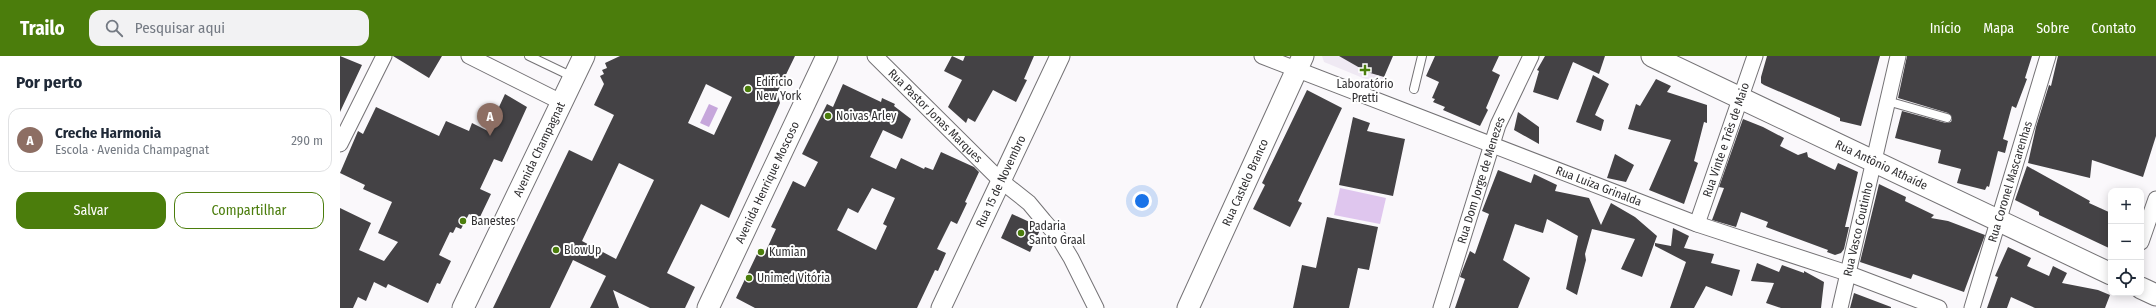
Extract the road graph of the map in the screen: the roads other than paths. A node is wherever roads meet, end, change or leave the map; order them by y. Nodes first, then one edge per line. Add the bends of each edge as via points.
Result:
1 (384, 56) edge
2 (469, 56) edge
3 (529, 56) edge
4 (584, 56) edge
5 (827, 56) edge
6 (875, 56) edge
7 (1060, 56) edge
8 (1262, 56) edge
9 (1422, 56) edge
10 (1531, 56) edge
11 (1652, 56) edge
12 (1755, 56) edge
13 (1898, 56) edge
14 (2048, 56) edge
15 (1300, 62) edge
16 (574, 77) junction
17 (1414, 88) dead end
18 (1741, 98) junction
19 (1887, 101) junction
20 (563, 103) junction
21 (1948, 118) dead end
22 (340, 144) edge
23 (1492, 144) junction
24 (1874, 162) junction
25 (1000, 180) junction
26 (2156, 199) edge
27 (1998, 220) junction
28 (1697, 224) junction
29 (2144, 233) edge
30 (1847, 273) junction
31 (2108, 273) edge
32 (2144, 289) edge
33 (2156, 295) edge
34 (463, 308) edge
35 (710, 308) edge
36 (942, 308) edge
37 (1096, 308) edge
38 (1188, 308) edge
39 (1441, 308) edge
40 (1840, 308) edge
41 (1939, 308) edge
42 (1972, 308) edge

1 - 22 street
2 - 20 street
3 - 16 lane
4 - 16 main road, Avenida Champagnat
5 - 35 main road, Avenida Henrique Moscoso
6 - 25 street, Rua Pastor Jonas Marques
7 - 25 street, Rua 15 de Novembro
8 - 15 street, Rua Luiza Grinalda
9 - 17 lane
10 - 23 street, Rua Dom Jorge de Menezes via 1498,124
11 - 18 main road, Rua Antônio Athaíde
12 - 18 street, Rua Vinte e Três de Maio
13 - 19 street, Rua Vasco Coutinho
14 - 27 street, Rua Coronel Mascarenhas
15 - 23 street, Rua Luiza Grinalda
15 - 38 main road, Rua Castelo Branco
16 - 20 main road, Avenida Champagnat
18 - 24 main road, Rua Antônio Athaíde
18 - 28 street, Rua Vinte e Três de Maio
19 - 21 lane
19 - 24 street, Rua Vasco Coutinho
20 - 34 main road, Avenida Champagnat
23 - 28 street, Rua Luiza Grinalda
23 - 39 street, Rua Dom Jorge de Menezes
24 - 27 main road, Rua Antônio Athaíde
24 - 30 street, Rua Vasco Coutinho
25 - 36 street, Rua 15 de Novembro
25 - 37 street, Rua Pastor Jonas Marques via 1029,203 1059,238
26 - 29 street
27 - 31 main road, Rua Antônio Athaíde
27 - 42 street, Rua Coronel Mascarenhas
28 - 30 street, Rua Luiza Grinalda
30 - 40 street, Rua Vasco Coutinho
30 - 41 street, Rua Luiza Grinalda
32 - 33 main road

